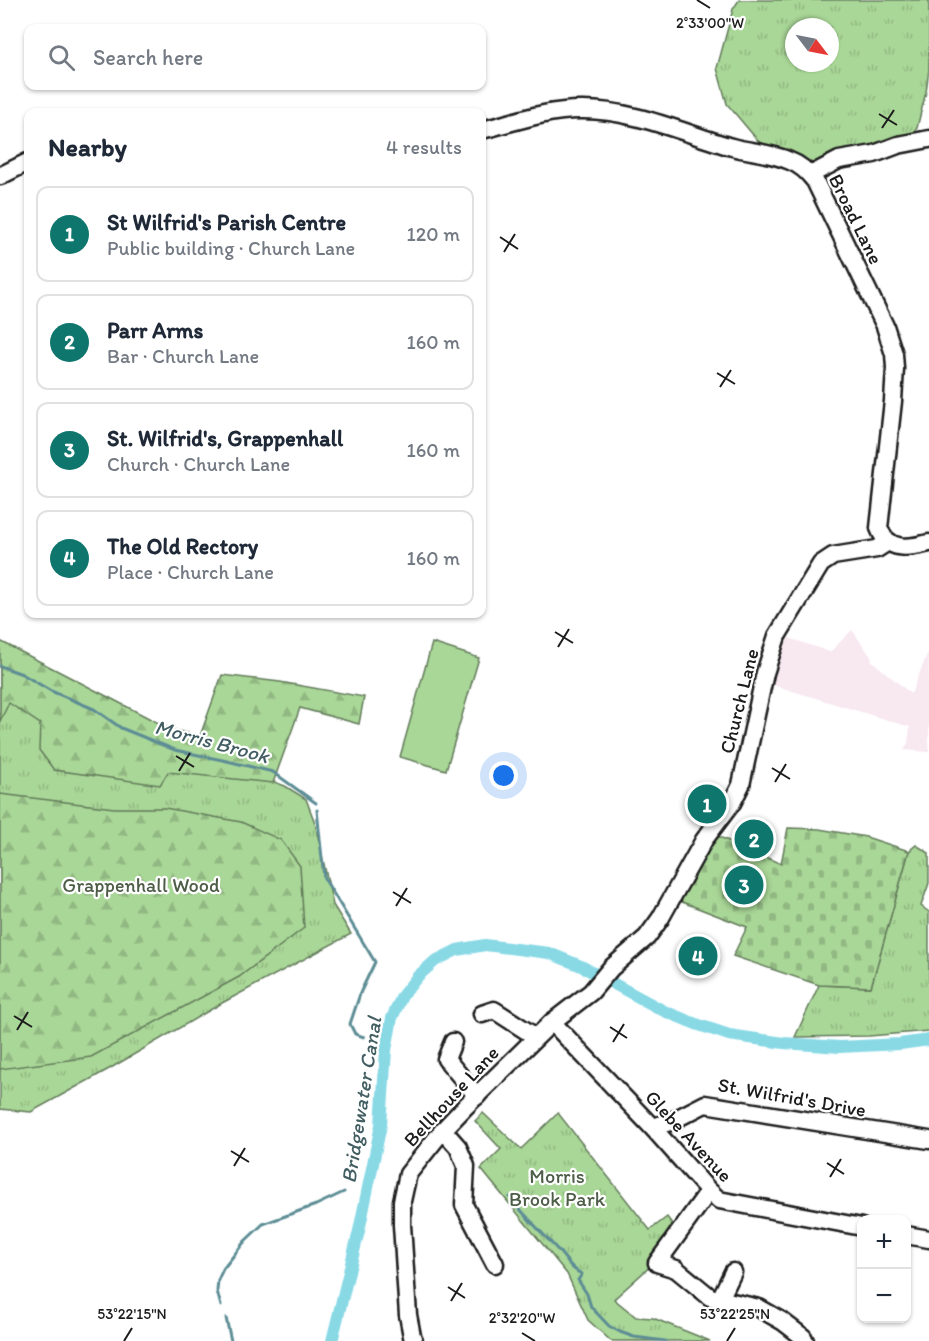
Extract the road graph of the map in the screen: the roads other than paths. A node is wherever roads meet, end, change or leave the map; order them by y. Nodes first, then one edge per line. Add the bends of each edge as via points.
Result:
1 (486, 129) edge
2 (929, 139) edge
3 (24, 164) edge
4 (810, 175) junction
5 (0, 176) edge
6 (888, 542) junction
7 (929, 543) edge
8 (599, 984) joint
9 (482, 1014) dead end
10 (552, 1022) junction
11 (536, 1038) junction
12 (453, 1042) dead end
13 (477, 1096) junction
14 (652, 1126) junction
15 (443, 1130) junction
16 (929, 1140) edge
17 (709, 1191) junction
18 (857, 1226) edge
19 (911, 1236) edge
20 (929, 1239) edge
21 (495, 1264) dead end
22 (734, 1272) dead end
23 (720, 1299) junction
24 (414, 1341) edge
25 (805, 1341) edge

1 - 4 street, Broad Lane via 557,111 597,110 783,158
2 - 4 street via 839,160
3 - 5 street
4 - 6 street, Broad Lane via 885,326 894,354 896,368 879,523
6 - 7 street, Church Lane via 908,547
6 - 8 street, Church Lane via 877,549 833,556 821,564 777,636 741,785 732,803 704,840 647,937 611,968
8 - 10 street, Bellhouse Lane
9 - 11 street via 494,1010
10 - 11 street, Bellhouse Lane
10 - 14 street, Glebe Avenue
11 - 13 street, Bellhouse Lane
12 - 13 street via 446,1059
13 - 15 street, Bellhouse Lane
14 - 16 street, St. Wilfrid's Drive via 670,1122 705,1104
14 - 17 street, Glebe Avenue
15 - 21 street via 466,1166 464,1205
15 - 24 street, Bellhouse Lane via 408,1174 402,1201 408,1315
17 - 18 street, Glebe Avenue via 719,1200
17 - 23 street via 657,1263 676,1269 710,1297
19 - 20 street
22 - 23 street
23 - 25 street via 759,1308

